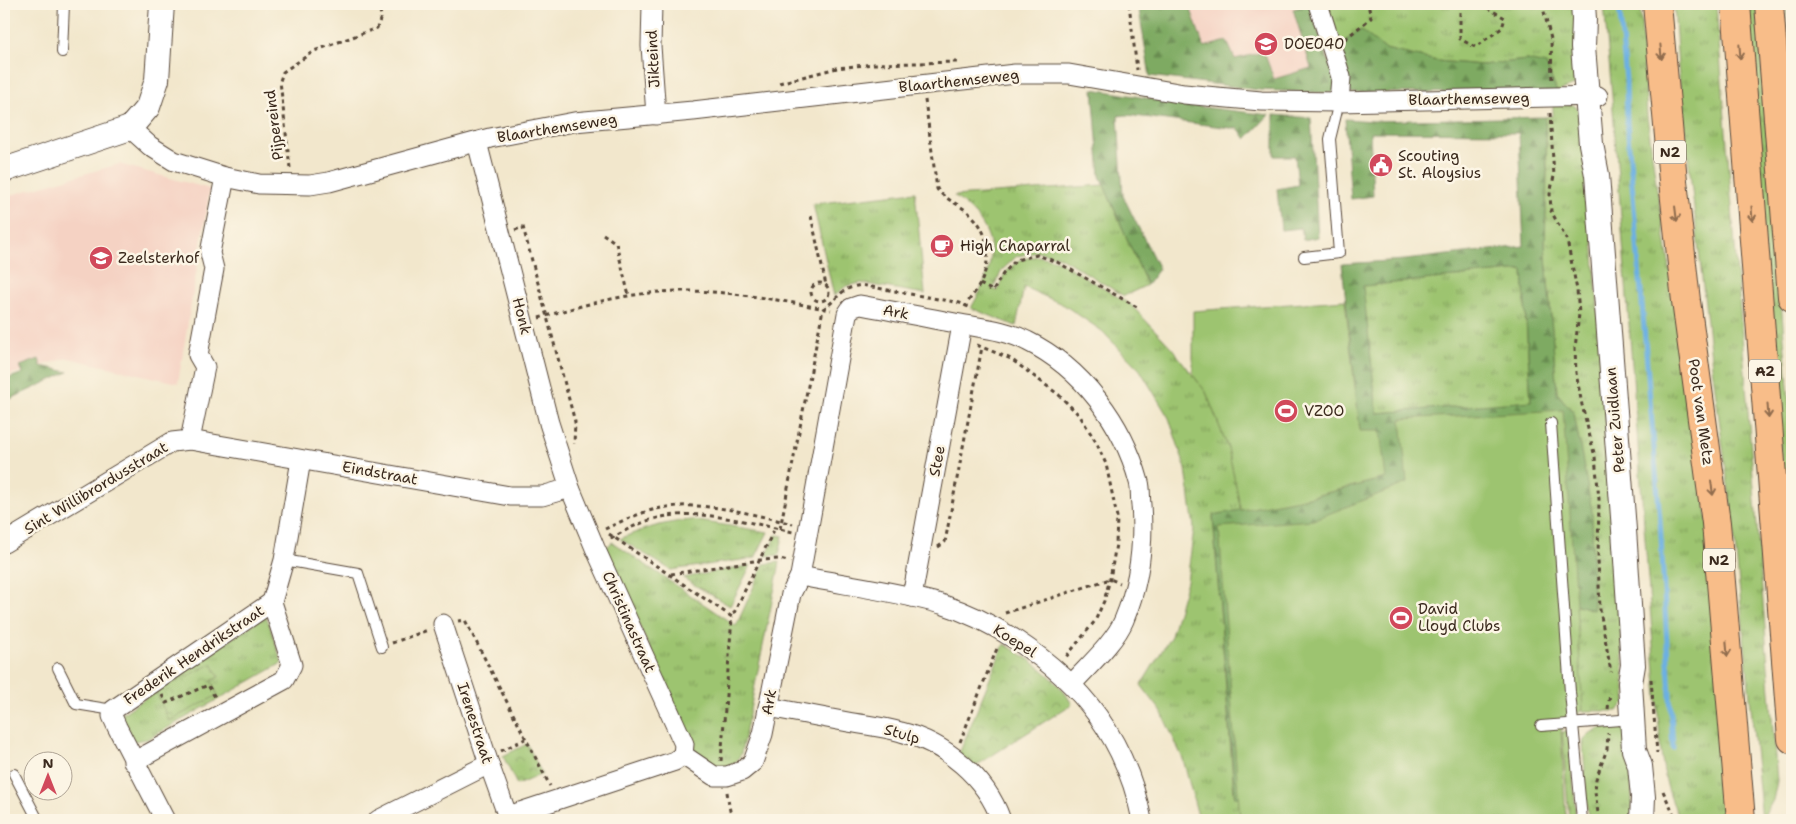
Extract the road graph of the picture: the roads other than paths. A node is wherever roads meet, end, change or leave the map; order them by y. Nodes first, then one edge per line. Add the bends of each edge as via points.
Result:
1 (64, 4) edge
2 (162, 4) edge
3 (652, 4) edge
4 (1318, 4) edge
5 (1657, 4) edge
6 (1736, 4) edge
7 (1769, 4) edge
8 (1584, 11) edge
9 (62, 52) dead end
10 (1593, 96) junction
11 (1339, 102) junction
12 (656, 115) junction
13 (130, 128) junction
14 (477, 142) junction
15 (4, 170) edge
16 (225, 176) junction
17 (1304, 257) dead end
18 (1792, 297) edge
19 (962, 330) junction
20 (1551, 423) dead end
21 (190, 440) junction
22 (301, 460) junction
23 (570, 488) junction
24 (4, 543) edge
25 (284, 560) junction
26 (801, 570) junction
27 (912, 596) junction
28 (272, 602) junction
29 (443, 624) road end
30 (382, 647) road end
31 (58, 668) dead end
32 (1072, 684) junction
33 (768, 707) junction
34 (114, 710) junction
35 (1637, 719) junction
36 (1574, 723) junction
37 (1540, 726) dead end
38 (1792, 739) edge
39 (683, 755) junction
40 (488, 760) junction
41 (133, 762) junction
42 (14, 774) dead end
43 (509, 818) edge
44 (38, 820) edge
45 (164, 820) edge
46 (378, 820) edge
47 (1001, 820) edge
48 (1142, 820) edge
49 (1582, 820) edge
50 (1642, 820) edge
51 (1741, 820) edge

1 - 9 lane
2 - 13 street via 157,80 148,107
3 - 12 street, Jikteind via 651,46
4 - 11 street via 1341,77
5 -> 51 highway, Poot van Metz / N2 via 1672,181 1716,523
6 -> 38 highway, A2
7 - 18 highway
8 - 10 street, Peter Zuidlaan via 1594,48
10 - 11 street, Blaarthemseweg
10 - 35 street, Peter Zuidlaan via 1601,149 1597,175 1633,665 1640,683
11 - 12 street, Blaarthemseweg via 1261,101 1184,94 1069,74 1015,74
11 - 17 lane via 1330,138 1339,253
12 - 14 street, Blaarthemseweg via 574,122
13 - 15 street
13 - 16 street, Blaarthemseweg via 150,146 174,160
14 - 16 street, Blaarthemseweg via 329,182 292,186 259,184
14 - 23 street, Honk via 549,423
16 - 21 street via 210,253 214,269 198,355 205,367
19 - 26 street, Ark via 860,305 851,308 847,314
19 - 27 street, Stee
19 - 32 street, Ark via 1010,334 1026,340 1075,374 1097,398 1124,441 1139,484 1143,526 1141,552 1123,622
20 - 36 lane
21 - 22 street, Eindstraat
21 - 24 street, Sint Willibrordusstraat via 172,442
22 - 23 street, Eindstraat via 510,496 542,496
22 - 25 street, Frederik Hendrikstraat
23 - 39 street, Christinastraat via 684,744
25 - 28 street, Frederik Hendrikstraat
25 - 30 lane via 358,573
26 - 27 street, Koepel
26 - 33 street, Ark via 791,594
27 - 32 street, Koepel via 986,622 1001,624
28 - 34 street, Frederik Hendrikstraat
28 - 41 street, Frederik Hendrikstraat via 292,665 284,680
29 - 40 street, Irenestraat
31 - 34 lane via 76,704
32 - 48 street, Koepel via 1100,718 1119,751 1132,781
33 - 39 street, Ark via 753,762 742,771 714,776
33 - 47 street, Stulp via 901,732 932,744 954,757 978,782
34 - 41 street, Frederik Hendrikstraat via 112,716
35 - 36 lane
35 - 50 street, Peter Zuidlaan via 1645,750 1640,766
36 - 37 lane
36 - 49 lane
39 - 43 street via 675,761
40 - 43 street, Irenestraat
40 - 46 street
41 - 45 street, Frederik Hendrikstraat
42 - 44 lane

